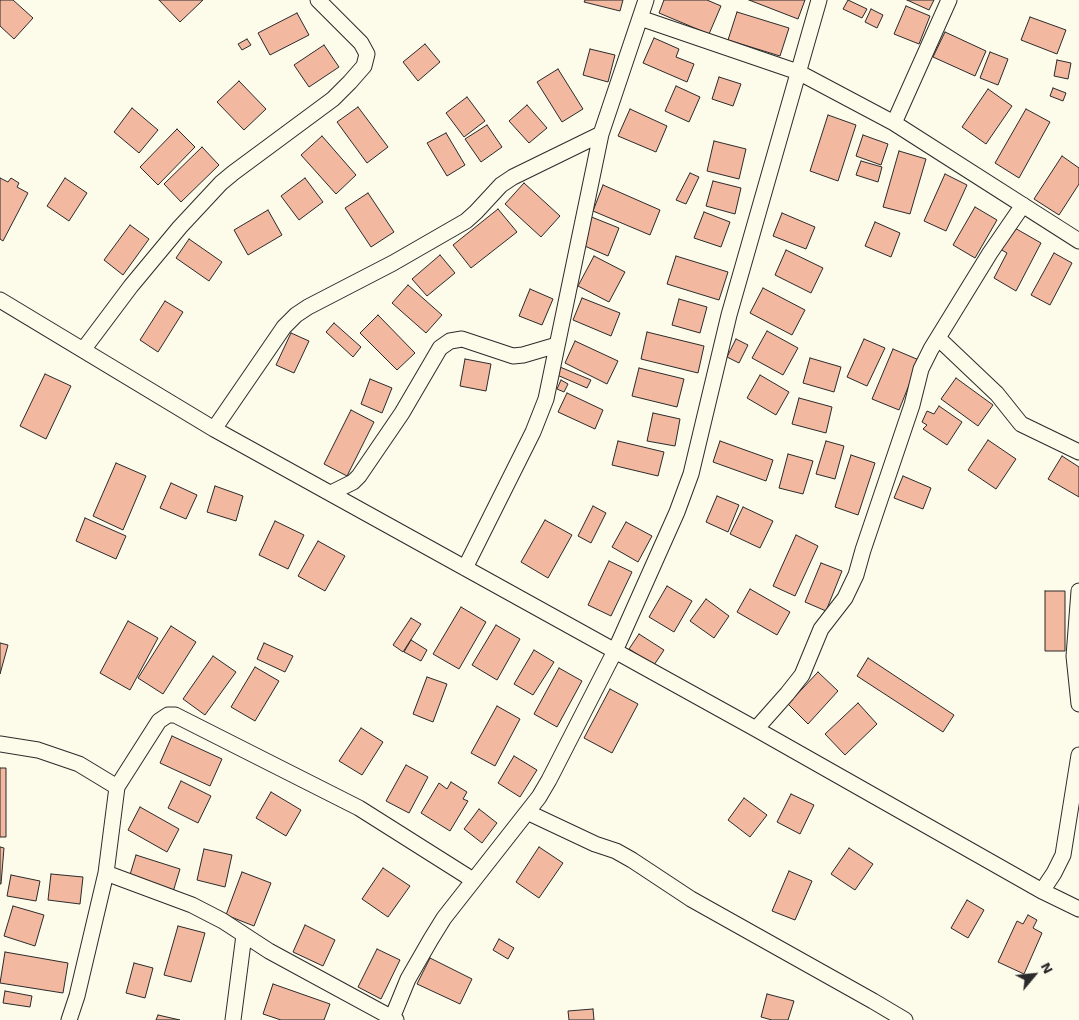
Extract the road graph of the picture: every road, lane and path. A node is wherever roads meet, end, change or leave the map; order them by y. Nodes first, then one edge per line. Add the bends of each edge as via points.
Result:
1 (318, 0) edge
2 (646, 0) edge
3 (819, 0) edge
4 (949, 0) edge
5 (640, 18) junction
6 (798, 72) junction
7 (894, 123) junction
8 (601, 134) junction
9 (1023, 206) junction
10 (1079, 241) edge
11 (0, 300) edge
12 (938, 338) junction
13 (557, 345) junction
14 (83, 350) junction
15 (214, 429) junction
16 (1079, 452) edge
17 (331, 493) junction
18 (465, 568) junction
19 (1079, 592) edge
20 (616, 651) junction
21 (1079, 704) edge
22 (756, 729) junction
23 (0, 744) edge
24 (1079, 755) edge
25 (117, 787) junction
26 (527, 812) junction
27 (106, 872) junction
28 (473, 880) junction
29 (1042, 891) junction
30 (1079, 909) edge
31 (244, 935) junction
32 (394, 1019) edge
33 (69, 1020) edge
34 (233, 1020) edge
35 (905, 1020) edge

1 - 14 street via 360,43 367,54 364,66 332,99 221,183 131,286
2 - 5 street
3 - 6 street
4 - 7 street
5 - 6 street
5 - 8 street
6 - 7 street
6 - 20 street via 729,315 691,474
7 - 9 street
8 - 13 street
8 - 15 street via 513,177 466,221 296,315 284,326
9 - 10 street
9 - 12 street via 990,252
11 - 14 street
12 - 16 street via 997,394 1020,424
12 - 22 street via 921,369 856,575 845,598 820,629 802,675
13 - 17 street via 513,356 462,339 450,341 440,348 402,413 358,476
13 - 18 street via 546,399 533,432
14 - 15 street
15 - 17 street
17 - 18 street
18 - 20 street
19 - 21 street via 1074,656
20 - 22 street
20 - 26 street via 549,780
22 - 29 street
23 - 25 street via 38,750 79,764
24 - 29 street via 1063,855
25 - 27 street
25 - 28 street via 159,721 175,715 359,808
26 - 28 street
26 - 35 street via 616,851 691,899
27 - 31 street via 192,905
27 - 33 street
28 - 32 street via 444,918 408,979
29 - 30 street
31 - 32 street
31 - 34 street

